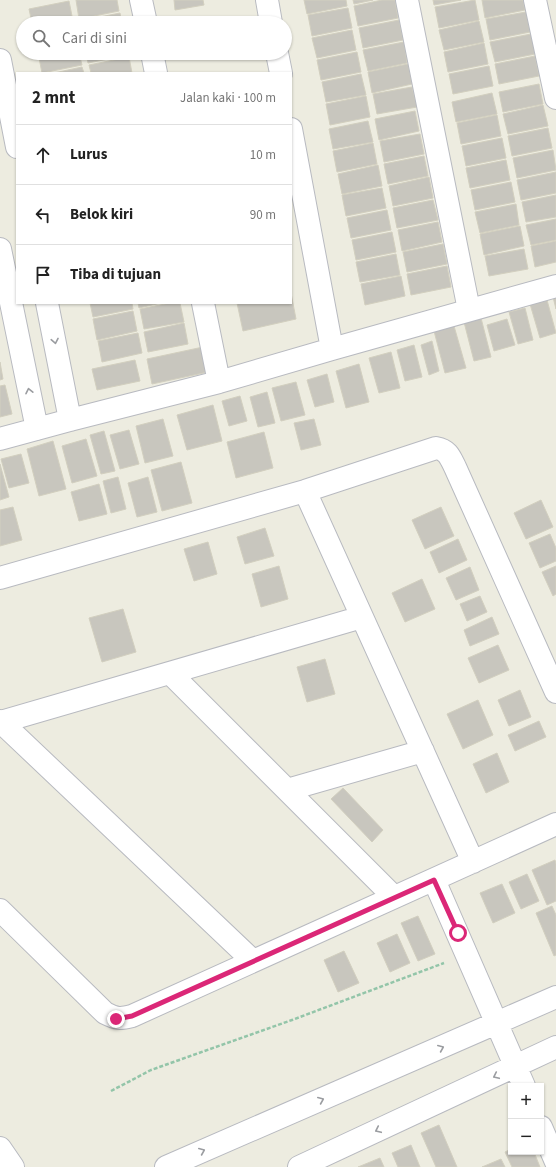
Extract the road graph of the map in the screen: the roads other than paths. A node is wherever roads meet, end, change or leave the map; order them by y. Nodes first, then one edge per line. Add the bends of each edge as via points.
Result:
1 (141, 0) edge
2 (267, 0) edge
3 (407, 0) edge
4 (535, 0) edge
5 (144, 16) edge
6 (270, 16) edge
7 (0, 60) edge
8 (153, 60) edge
9 (278, 60) edge
10 (156, 72) edge
11 (281, 72) edge
12 (556, 98) edge
13 (292, 134) edge
14 (16, 142) edge
15 (0, 249) edge
16 (556, 286) edge
17 (48, 304) edge
18 (203, 304) edge
19 (469, 310) junction
20 (332, 348) junction
21 (219, 382) junction
22 (70, 420) junction
23 (37, 429) junction
24 (0, 439) edge
25 (305, 491) junction
26 (0, 578) edge
27 (362, 617) junction
28 (170, 673) junction
29 (556, 692) edge
30 (0, 722) edge
31 (423, 751) junction
32 (287, 790) junction
33 (556, 824) edge
34 (473, 862) junction
35 (434, 880) junction
36 (394, 897) junction
37 (0, 910) edge
38 (253, 961) junction
39 (556, 997) edge
40 (497, 1024) junction
41 (556, 1047) edge
42 (520, 1076) edge
43 (544, 1134) edge
44 (0, 1148) edge
45 (556, 1162) edge
46 (13, 1167) edge
47 (166, 1167) edge
48 (299, 1167) edge

1 - 5 street
2 - 6 street
3 - 19 street
4 - 12 street
7 - 14 street
8 - 10 street
9 - 11 street
13 - 20 street
23 -> 15 street
16 - 19 street
17 -> 22 street
18 - 21 street
19 - 20 street
20 - 21 street
21 - 22 street
22 - 23 street
23 - 24 street
25 - 26 street
25 - 27 street
25 - 29 street via 436,448 443,449 455,467
27 - 28 street
27 - 31 street
28 - 30 street
28 - 32 street
30 - 38 street
31 - 32 street
31 - 34 street
32 - 36 street
33 - 34 street
34 - 35 street
35 - 36 street
35 - 40 street
36 - 38 street
37 - 38 street via 105,1013 116,1019 132,1016
39 - 40 street
40 - 42 street
47 -> 40 street
41 - 42 street
42 -> 48 street
43 - 45 street
44 - 46 street

